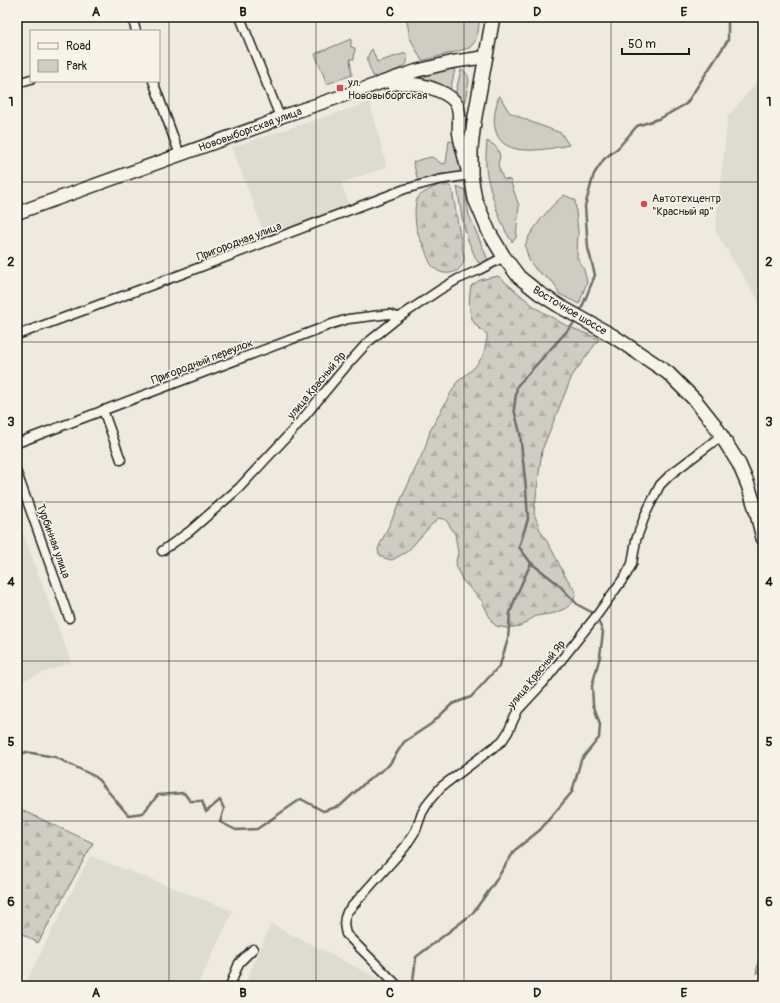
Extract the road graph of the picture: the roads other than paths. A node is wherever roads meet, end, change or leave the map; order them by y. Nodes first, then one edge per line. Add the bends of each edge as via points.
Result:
1 (132, 17) edge
2 (240, 17) edge
3 (494, 17) edge
4 (136, 30) edge
5 (486, 57) junction
6 (30, 79) edge
7 (153, 82) edge
8 (17, 83) edge
9 (371, 87) junction
10 (280, 117) junction
11 (180, 155) junction
12 (470, 175) junction
13 (17, 213) edge
14 (504, 257) junction
15 (398, 318) junction
16 (17, 335) edge
17 (103, 410) junction
18 (722, 436) junction
19 (17, 443) edge
20 (120, 460) dead end
21 (17, 473) edge
22 (763, 538) edge
23 (162, 551) dead end
24 (69, 618) dead end
25 (252, 949) dead end
26 (230, 986) edge
27 (398, 986) edge

1 - 4 street
2 - 10 street
3 - 5 main road, Восточное шоссе
5 - 9 street, Нововыборгская улица via 416,71
5 - 12 main road, Восточное шоссе via 474,122
6 - 8 street
7 - 11 street
9 - 10 street, Нововыборгская улица
9 - 12 street via 414,84 442,92 452,99 457,105 460,142
10 - 11 street, Нововыборгская улица
11 - 13 street, Нововыборгская улица
12 - 14 main road, Восточное шоссе via 489,232
12 - 16 street, Пригородная улица via 405,189
14 - 15 street, улица Красный Яр via 458,279
14 - 18 main road, Восточное шоссе via 519,277 539,293 668,373 706,412
15 - 17 street, Пригородный переулок via 389,314 348,318
15 - 23 street, улица Красный Яр via 367,343 294,429 239,488 190,531
17 - 19 street, Пригородный переулок
17 - 20 street
18 - 22 main road, Восточное шоссе via 748,485
18 - 27 street, улица Красный Яр via 660,485 636,540 632,564 597,615 518,710 502,741 441,788 429,801 405,847 347,912 344,920 346,934
21 - 24 street, Турбинная улица
25 - 26 street via 239,963

